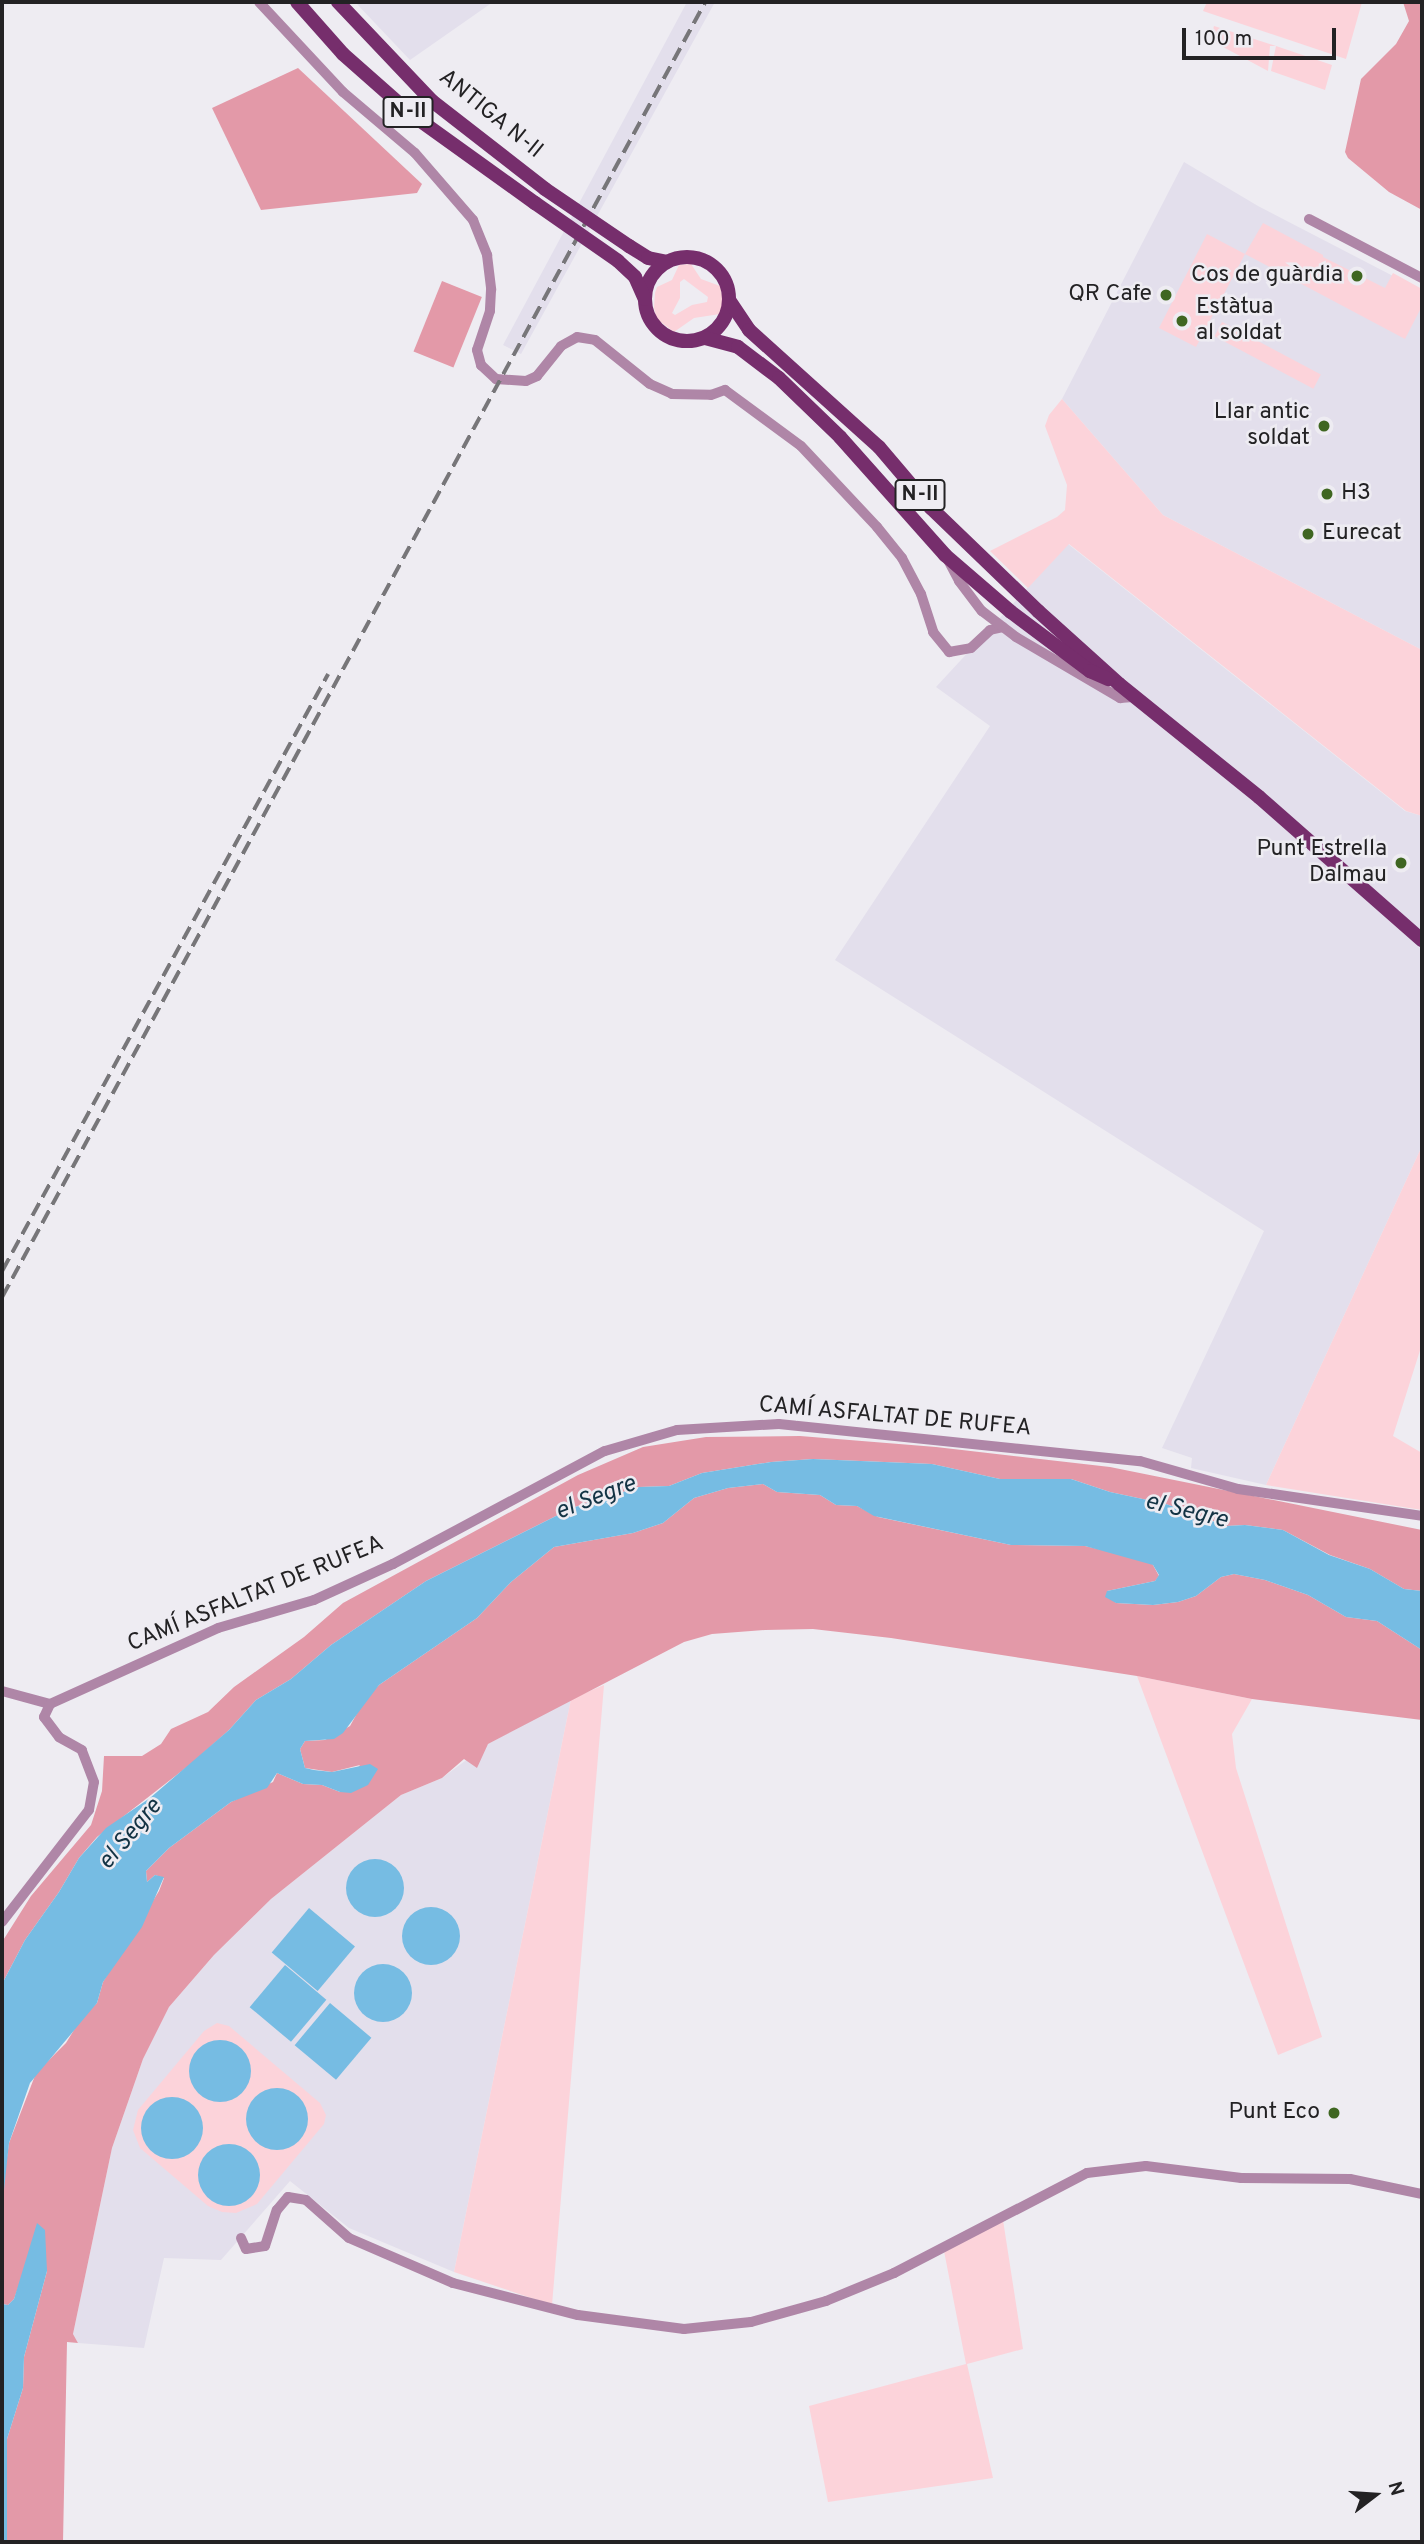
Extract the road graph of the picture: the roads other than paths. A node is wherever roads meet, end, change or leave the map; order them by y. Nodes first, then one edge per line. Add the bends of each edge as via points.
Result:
1 (259, 2) edge
2 (297, 2) edge
3 (338, 2) edge
4 (344, 2) edge
5 (351, 16) junction
6 (1308, 219) dead end
7 (667, 262) junction
8 (1422, 278) edge
9 (645, 300) junction
10 (730, 300) junction
11 (705, 338) junction
12 (945, 555) junction
13 (982, 611) junction
14 (1003, 626) junction
15 (978, 640) junction
16 (1119, 684) junction
17 (1136, 697) junction
18 (1422, 940) edge
19 (1421, 1516) edge
20 (2, 1691) edge
21 (50, 1704) junction
22 (2, 1922) edge
23 (1422, 2194) edge
24 (241, 2238) dead end

1 - 15 street via 343,92 415,153 473,220 487,255 491,290 477,350 481,365 496,379 526,381 537,376 561,346 577,337 595,340 650,384 672,394 711,395 725,390 801,446 877,527 902,558 940,644 949,652 961,651
2 - 9 main road, N-II, bridge via 343,54 411,114 618,261 635,277
3 - 5 main road, ANTIGA N-II
4 - 5 main road
5 - 7 main road, ANTIGA N-II / N-II, bridge via 432,100 545,189 648,258
6 - 8 street
7 - 9 main road via 649,281
7 - 10 main road, N-II via 685,257 709,263 726,282
9 - 11 main road, N-II via 653,324 668,337 686,341
10 - 11 main road via 722,323
10 - 16 main road, N-II via 745,326 879,447 961,539
11 - 12 main road, N-II via 738,347 788,386 841,437
12 - 13 street
12 - 16 main road, N-II via 1090,671
13 - 14 street
13 - 15 street via 984,624
14 - 15 street
14 - 17 street via 1120,698
16 - 17 main road, N-II
17 - 18 main road, N-II
19 - 21 street, CAMÍ ASFALTAT DE RUFEA via 1238,1489 1140,1461 779,1424 677,1430 606,1451 393,1564 314,1600 218,1628
20 - 21 street
21 - 22 street via 44,1717 59,1737 82,1750 94,1782 89,1811
23 - 24 street via 1350,2179 1241,2178 1146,2166 1087,2174 894,2273 826,2301 751,2322 684,2329 578,2315 453,2283 349,2238 306,2200 288,2197 277,2210 265,2246 246,2249

